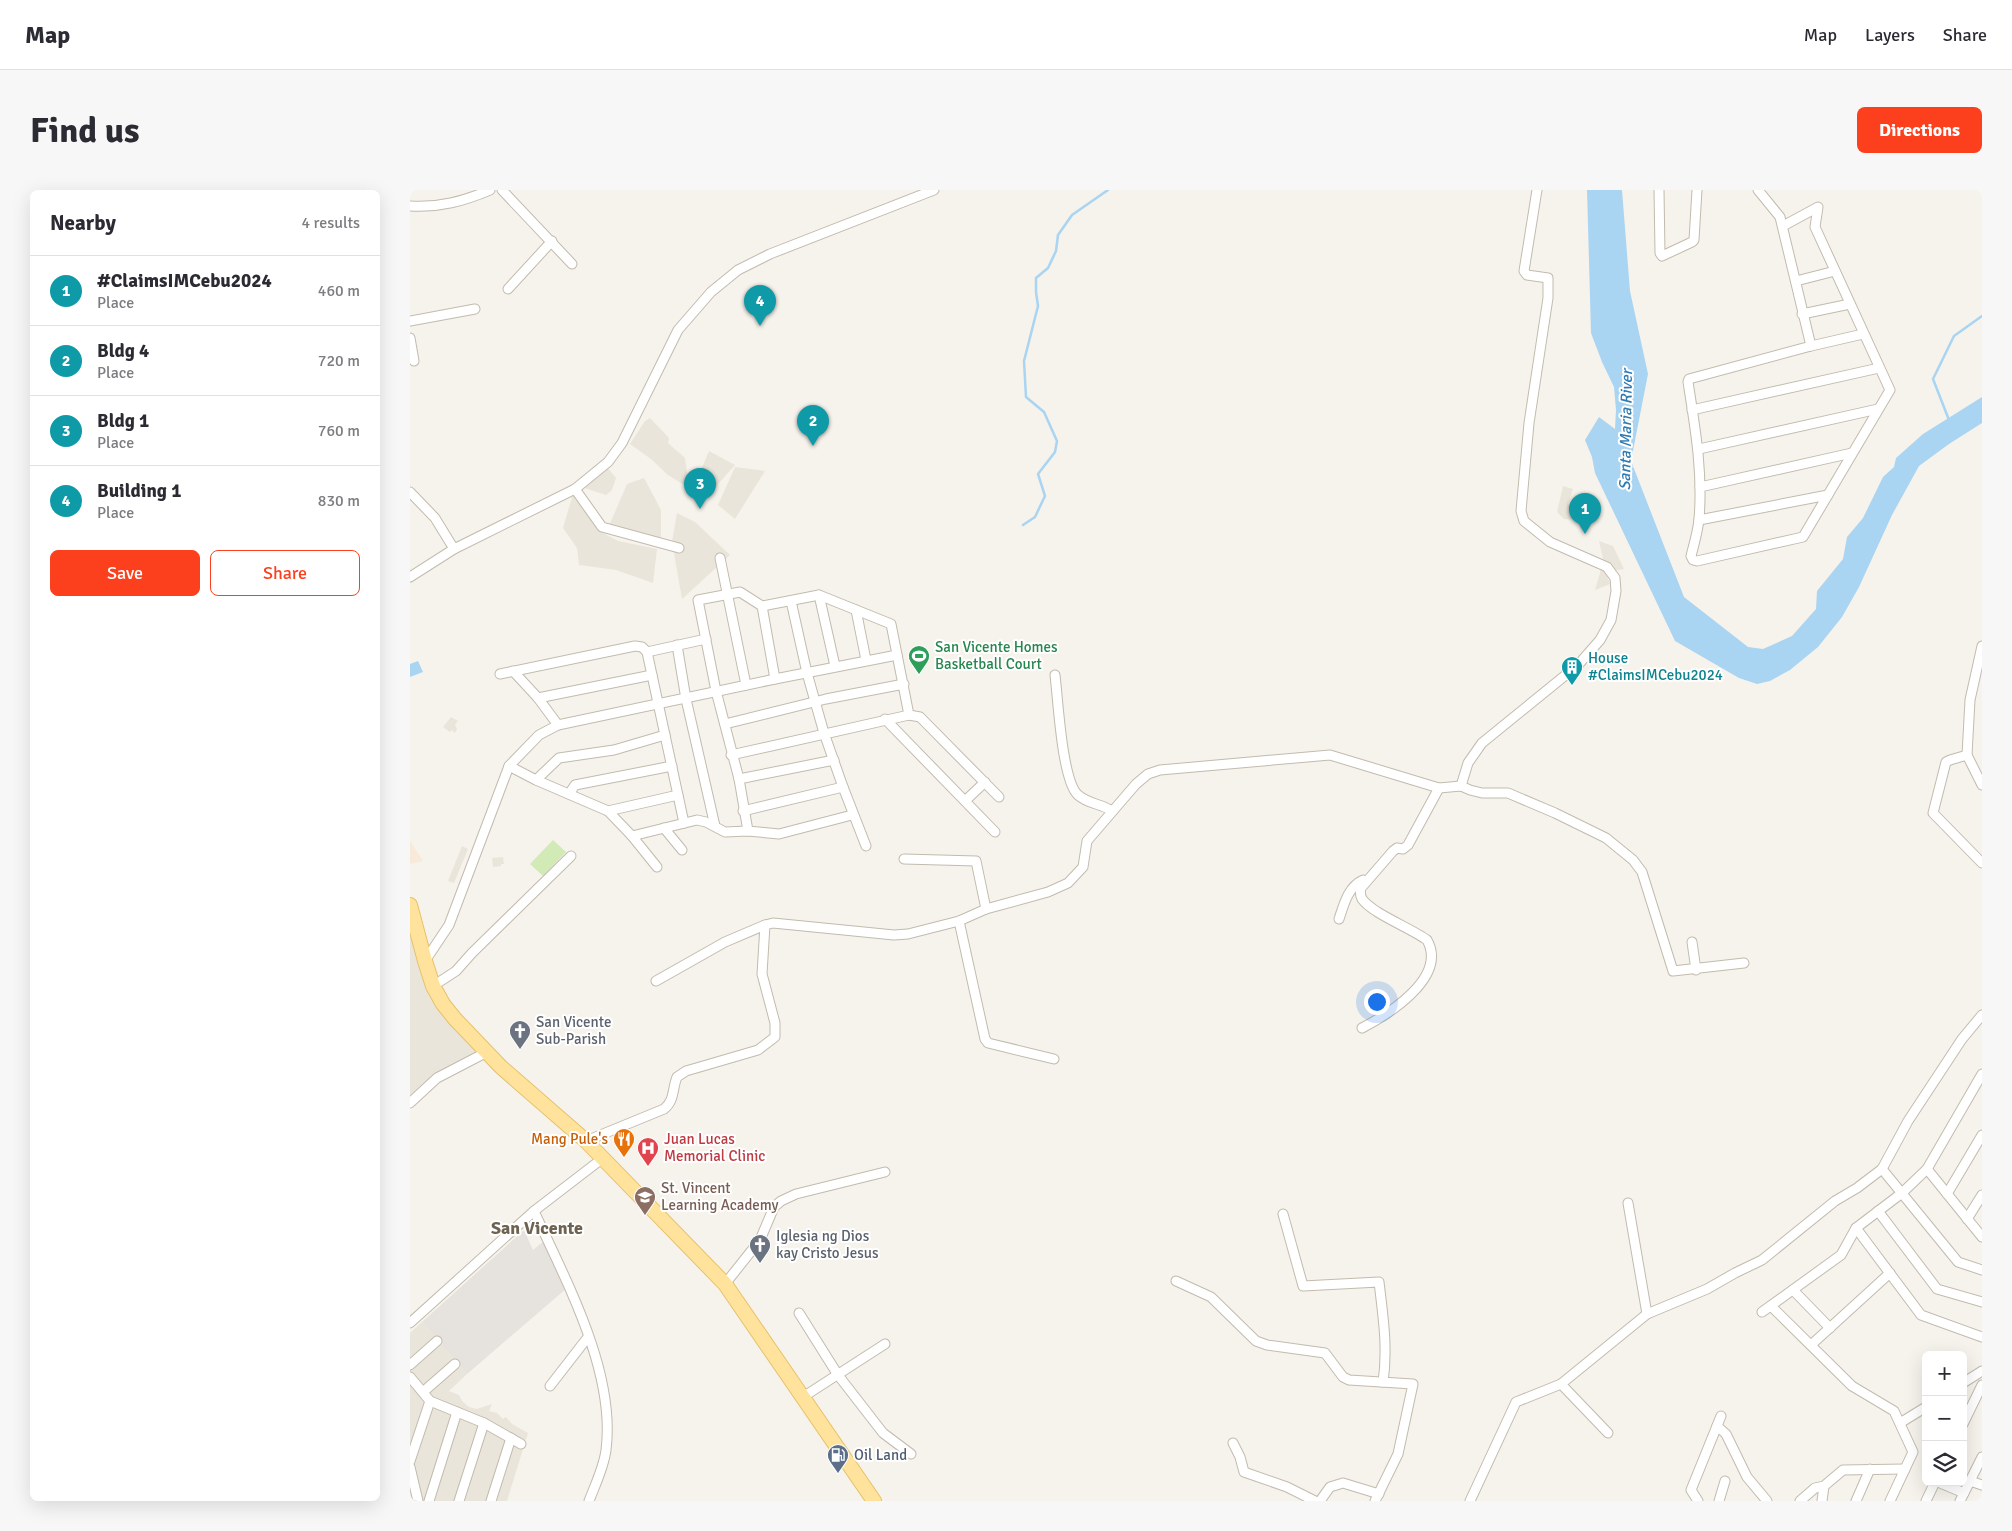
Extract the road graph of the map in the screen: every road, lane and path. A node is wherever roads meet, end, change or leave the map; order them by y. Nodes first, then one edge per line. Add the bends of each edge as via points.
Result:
1 (490, 190) edge
2 (502, 190) edge
3 (934, 190) edge
4 (1537, 190) edge
5 (1659, 190) edge
6 (1697, 190) edge
7 (1761, 191) edge
8 (410, 206) edge
9 (1783, 226) junction
10 (552, 241) junction
11 (572, 264) dead end
12 (1835, 271) junction
13 (1796, 281) junction
14 (508, 289) dead end
15 (1850, 304) junction
16 (475, 309) dead end
17 (1802, 314) junction
18 (410, 322) edge
19 (1863, 334) junction
20 (410, 338) edge
21 (1810, 346) junction
22 (414, 361) dead end
23 (1879, 368) junction
24 (1878, 409) junction
25 (1692, 410) junction
26 (1699, 449) junction
27 (1852, 453) junction
28 (1700, 487) junction
29 (575, 489) junction
30 (410, 492) edge
31 (1828, 495) junction
32 (1699, 520) junction
33 (679, 548) dead end
34 (454, 549) junction
35 (720, 558) dead end
36 (410, 577) edge
37 (728, 594) junction
38 (819, 595) junction
39 (791, 601) junction
40 (762, 606) junction
41 (856, 610) junction
42 (706, 639) junction
43 (677, 645) junction
44 (1982, 646) edge
45 (647, 652) junction
46 (897, 655) junction
47 (866, 660) junction
48 (835, 666) junction
49 (512, 671) junction
50 (807, 673) junction
51 (500, 674) dead end
52 (652, 675) junction
53 (1056, 675) dead end
54 (775, 678) junction
55 (904, 684) junction
56 (746, 685) junction
57 (716, 692) junction
58 (538, 698) junction
59 (686, 699) junction
60 (816, 703) junction
61 (658, 705) junction
62 (909, 715) junction
63 (885, 719) junction
64 (725, 724) junction
65 (558, 726) junction
66 (824, 733) junction
67 (665, 735) junction
68 (731, 755) junction
69 (1966, 755) junction
70 (834, 760) junction
71 (509, 766) junction
72 (672, 766) junction
73 (739, 779) junction
74 (536, 780) junction
75 (985, 782) junction
76 (1982, 785) edge
77 (1461, 786) junction
78 (843, 787) junction
79 (1440, 788) junction
80 (569, 794) junction
81 (678, 795) junction
82 (999, 797) dead end
83 (965, 801) junction
84 (743, 810) junction
85 (1112, 811) junction
86 (608, 812) junction
87 (852, 815) junction
88 (684, 823) junction
89 (715, 826) junction
90 (664, 828) junction
91 (748, 831) junction
92 (995, 832) dead end
93 (632, 836) junction
94 (866, 846) dead end
95 (682, 850) dead end
96 (571, 856) dead end
97 (904, 858) dead end
98 (1982, 863) edge
99 (656, 867) dead end
100 (1368, 879) junction
101 (410, 905) edge
102 (986, 909) junction
103 (1339, 919) dead end
104 (959, 921) junction
105 (765, 925) junction
106 (1692, 942) dead end
107 (425, 961) junction
108 (1744, 963) dead end
109 (1696, 970) junction
110 (656, 981) dead end
111 (433, 986) junction
112 (1982, 1015) edge
113 (1362, 1028) dead end
114 (487, 1052) junction
115 (1054, 1059) dead end
116 (1982, 1074) edge
117 (410, 1103) edge
118 (1982, 1135) edge
119 (586, 1140) junction
120 (603, 1158) junction
121 (1882, 1169) junction
122 (1927, 1169) junction
123 (885, 1172) dead end
124 (1902, 1193) junction
125 (1947, 1194) junction
126 (1982, 1195) edge
127 (1628, 1203) dead end
128 (534, 1211) junction
129 (1878, 1211) junction
130 (1283, 1214) dead end
131 (1967, 1219) junction
132 (1856, 1228) junction
133 (1982, 1237) edge
134 (1982, 1270) edge
135 (1890, 1273) junction
136 (1176, 1281) dead end
137 (725, 1284) junction
138 (1793, 1290) junction
139 (1982, 1302) edge
140 (1770, 1306) junction
141 (1762, 1312) dead end
142 (799, 1313) dead end
143 (1647, 1314) junction
144 (410, 1324) edge
145 (1830, 1328) junction
146 (588, 1337) junction
147 (1982, 1337) edge
148 (438, 1341) dead end
149 (884, 1344) dead end
150 (1811, 1346) junction
151 (410, 1364) edge
152 (455, 1364) dead end
153 (1982, 1371) edge
154 (838, 1375) junction
155 (410, 1377) edge
156 (1967, 1380) edge
157 (1383, 1382) junction
158 (1561, 1384) junction
159 (1982, 1385) edge
160 (550, 1386) dead end
161 (423, 1392) junction
162 (803, 1397) junction
163 (430, 1401) junction
164 (1922, 1409) edge
165 (457, 1412) junction
166 (1721, 1416) dead end
167 (1967, 1416) edge
168 (484, 1423) junction
169 (1900, 1423) junction
170 (1717, 1426) junction
171 (1608, 1433) dead end
172 (511, 1438) junction
173 (1233, 1443) dead end
174 (521, 1444) dead end
175 (911, 1454) dead end
176 (1982, 1457) edge
177 (410, 1461) edge
178 (410, 1467) edge
179 (1870, 1469) junction
180 (1905, 1469) junction
181 (1725, 1481) dead end
182 (1970, 1481) junction
183 (1982, 1485) edge
184 (1824, 1486) junction
185 (1934, 1486) edge
186 (1943, 1486) edge
187 (1377, 1497) edge
188 (1962, 1497) edge
189 (418, 1501) edge
190 (429, 1501) edge
191 (459, 1501) edge
192 (490, 1501) edge
193 (589, 1501) edge
194 (874, 1501) edge
195 (1315, 1501) edge
196 (1320, 1501) edge
197 (1470, 1501) edge
198 (1698, 1501) edge
199 (1719, 1501) edge
200 (1767, 1501) edge
201 (1800, 1501) edge
202 (1822, 1501) edge
203 (1856, 1501) edge
204 (1890, 1501) edge
205 (1926, 1501) edge

1 - 8 street via 439,206
2 - 10 street
3 - 29 street via 770,254 738,270 711,292 678,330 622,442 608,462
4 - 77 street via 1524,271 1527,275 1548,278 1548,298 1529,424 1521,511 1524,521 1550,542 1607,567 1615,578 1616,591 1611,620 1600,640 1578,664 1482,743 1468,763
5 - 6 street via 1662,256 1694,240
7 - 9 street
9 - 12 street via 1818,207 1815,227
9 - 13 street
10 - 11 street
10 - 14 street
12 - 13 street
12 - 15 street
13 - 17 street
15 - 17 street
15 - 19 street
16 - 18 street
17 - 21 street
19 - 21 street
19 - 23 street
20 - 22 street
21 - 25 street via 1692,377 1688,382
23 - 24 street via 1890,390
23 - 25 street
24 - 26 street
24 - 27 street
25 - 26 street
26 - 28 street
27 - 28 street
27 - 31 street
28 - 32 street
29 - 33 street via 602,527
29 - 34 street
30 - 34 street via 435,518
31 - 32 street
31 - 32 street via 1802,537 1697,561 1691,556
34 - 36 street
35 - 37 street
37 - 40 street via 740,592
37 - 42 street via 698,600
37 - 56 street
38 - 39 street
38 - 41 street
38 - 48 street
39 - 40 street
39 - 50 street
40 - 54 street
41 - 46 street via 891,624
41 - 47 street
42 - 43 street
42 - 57 street
43 - 45 street
43 - 59 street
44 - 69 street via 1970,700
45 - 49 street via 634,646
45 - 52 street
46 - 47 street
46 - 55 street
47 - 48 street
48 - 50 street
49 - 51 street
49 - 58 street
50 - 54 street
50 - 60 street
52 - 58 street
52 - 61 street
53 - 85 street via 1062,739 1072,786 1083,799
54 - 56 street
55 - 60 street
55 - 62 street
56 - 57 street
57 - 59 street
57 - 64 street
58 - 65 street
59 - 61 street
59 - 89 street
60 - 64 street
60 - 66 street
61 - 65 street
61 - 67 street
62 - 63 street
62 - 75 street via 920,717
63 - 66 street
63 - 83 street
64 - 68 street
65 - 71 street via 539,735
66 - 68 street
66 - 70 street
67 - 72 street
67 - 74 street via 614,750 559,758
68 - 73 street
69 - 76 street
69 - 98 street via 1946,762 1933,813
70 - 73 street
70 - 78 street
71 - 74 street
71 - 107 street via 448,925
72 - 80 street via 575,785
72 - 81 street
73 - 84 street
74 - 80 street
75 - 82 street
75 - 83 street
77 - 79 street
77 - 109 street via 1482,793 1508,793 1606,838 1633,860 1642,872 1672,972
78 - 84 street
78 - 87 street
79 - 85 street via 1330,755 1160,770 1148,774 1136,784
79 - 100 street via 1408,845 1393,851
80 - 86 street
81 - 86 street
81 - 88 street
83 - 92 street
84 - 91 street
85 - 102 street via 1087,841 1083,867 1068,883 1048,892
86 - 93 street
87 - 91 street via 779,834
87 - 94 street
88 - 89 street via 697,820
88 - 90 street
89 - 91 street via 725,832
90 - 93 street
90 - 95 street
93 - 99 street
96 - 111 street via 456,971
97 - 102 street via 976,861
100 - 103 street via 1352,889
100 - 113 street via 1361,888 1362,899 1373,909 1427,940 1432,949 1432,962 1414,992 1385,1016
101 - 107 main road
102 - 104 street
104 - 105 street via 894,935 773,923
104 - 115 street via 985,1039 988,1043
105 - 110 street via 725,942
105 - 119 street via 762,974 775,1023 775,1036 758,1050 686,1071 677,1077 673,1098 664,1109
106 - 109 street
107 - 111 main road
108 - 109 street
111 - 114 main road via 455,1019
112 - 121 street via 1962,1039 1908,1121
114 - 117 street via 437,1078
114 - 119 main road
116 - 122 street
118 - 125 street
119 - 120 main road
120 - 128 street
120 - 137 main road
121 - 124 street
121 - 143 street via 1762,1260 1707,1289
122 - 124 street
122 - 125 street
123 - 137 street via 796,1194 781,1201 774,1206 760,1240
124 - 129 street
124 - 134 street via 1958,1262
125 - 131 street
126 - 131 street
127 - 143 street
128 - 144 street
128 - 146 street
129 - 132 street
129 - 139 street via 1937,1289
130 - 157 street via 1303,1286 1379,1282 1385,1328
131 - 133 street
132 - 135 street
132 - 138 street via 1841,1255
135 - 145 street
135 - 147 street via 1921,1315
136 - 157 street via 1211,1297 1256,1341 1267,1346 1325,1352 1343,1377
137 - 162 main road
138 - 140 street
138 - 145 street
140 - 141 street
140 - 150 street
142 - 154 street
143 - 158 street
145 - 150 street
146 - 160 street
146 - 193 street via 604,1389 606,1418 606,1451
148 - 151 street
149 - 154 street
150 - 169 street via 1852,1386 1894,1410
152 - 161 street
153 - 156 street
154 - 162 street
154 - 175 street via 883,1433
155 - 161 street
157 - 187 street via 1413,1384 1398,1454
158 - 171 street
158 - 197 street via 1516,1402
159 - 167 street
161 - 163 street
162 - 194 main road
163 - 165 street
163 - 177 street
164 - 169 street
165 - 168 street
165 - 190 street
166 - 170 street
168 - 172 street
168 - 191 street
169 - 180 street via 1913,1452
170 - 198 street via 1691,1490
170 - 200 street via 1726,1434 1747,1477
172 - 174 street
172 - 192 street
173 - 195 street via 1244,1472
176 - 182 street
178 - 189 street
179 - 180 street
179 - 184 street via 1843,1470
179 - 203 street
180 - 204 street
181 - 199 street
182 - 183 street
182 - 188 street
184 - 201 street via 1815,1488
184 - 202 street
185 - 205 street
186 - 188 street
187 - 196 street via 1343,1483 1330,1487

